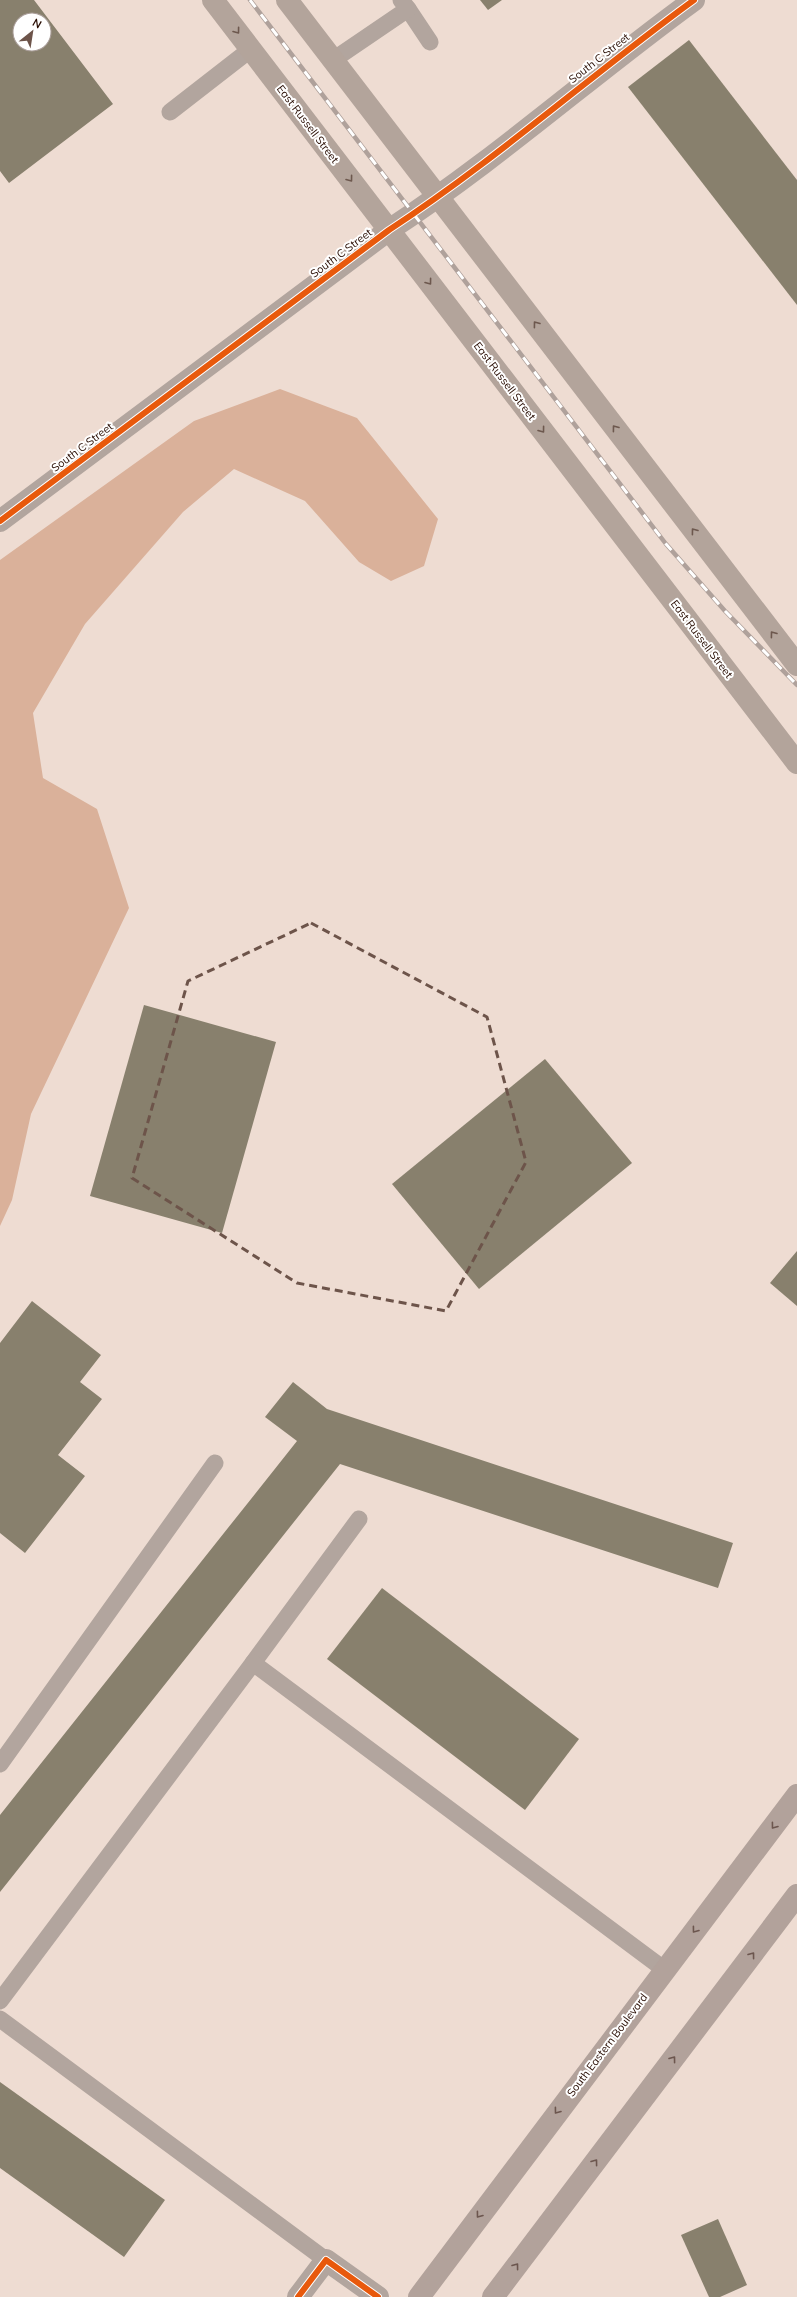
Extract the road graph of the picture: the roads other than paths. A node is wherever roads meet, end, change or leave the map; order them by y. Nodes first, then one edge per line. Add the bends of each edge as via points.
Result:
1 (213, 0) edge
2 (288, 0) edge
3 (694, 0) edge
4 (404, 5) edge
5 (430, 42) dead end
6 (251, 50) junction
7 (333, 60) junction
8 (170, 112) dead end
9 (439, 197) junction
10 (389, 230) junction
11 (0, 521) edge
12 (797, 665) edge
13 (797, 763) edge
14 (215, 1463) dead end
15 (359, 1519) dead end
16 (253, 1663) junction
17 (0, 1764) edge
18 (797, 1795) edge
19 (797, 1895) edge
20 (665, 1970) junction
21 (0, 2001) edge
22 (0, 2019) edge
23 (326, 2260) junction
24 (298, 2297) edge
25 (378, 2297) edge
26 (419, 2297) edge
27 (493, 2297) edge

1 -> 6 main road, East Russell Street
2 - 7 main road
3 - 9 street, South C Street via 627,48
4 - 5 lane
4 - 7 lane
6 - 8 lane
6 -> 10 main road, East Russell Street
7 - 9 main road
9 - 10 street, South C Street
12 -> 9 main road
10 - 11 street, South C Street
10 -> 13 main road, East Russell Street
14 - 17 lane
15 - 16 lane
16 - 20 lane
16 - 21 lane
18 -> 20 highway, South Eastern Boulevard
27 -> 19 highway
20 -> 26 highway, South Eastern Boulevard
22 - 23 lane
23 - 24 street
23 - 25 street

